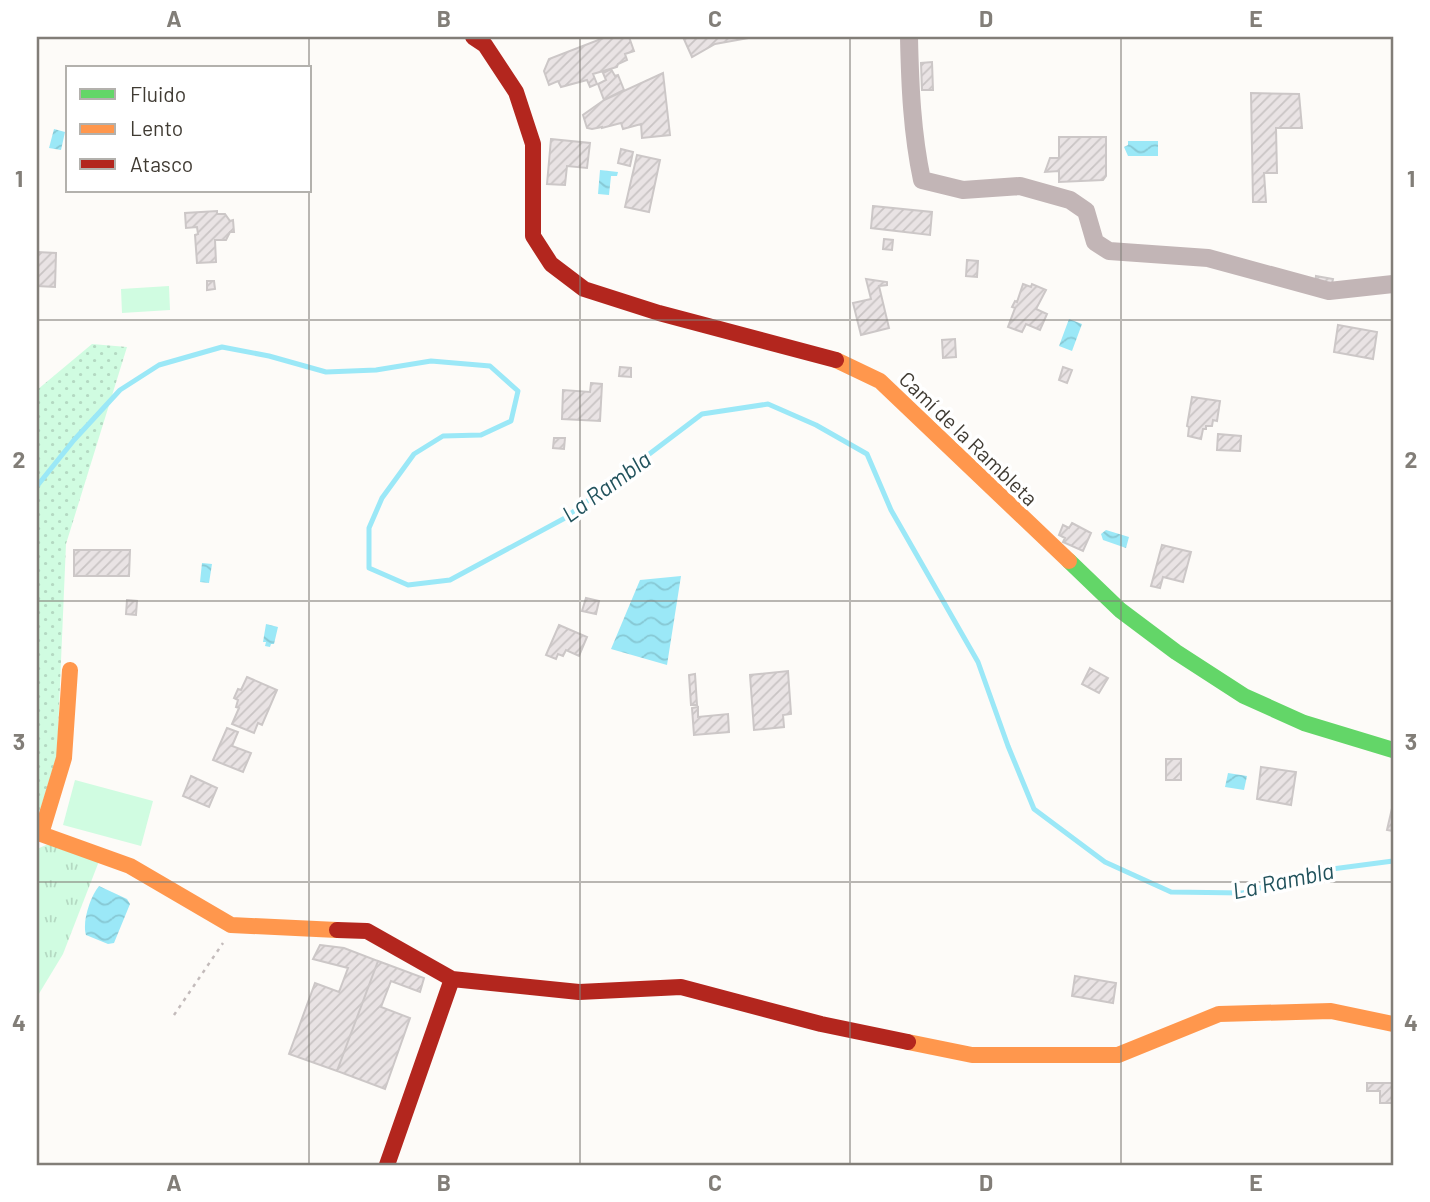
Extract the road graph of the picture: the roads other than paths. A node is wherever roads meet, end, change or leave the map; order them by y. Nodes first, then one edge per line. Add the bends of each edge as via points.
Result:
1 (473, 37) edge
2 (909, 37) edge
3 (1393, 284) edge
4 (70, 670) dead end
5 (1393, 750) edge
6 (452, 979) junction
7 (1393, 1024) edge
8 (387, 1165) edge

1 - 5 street, Camí de la Rambleta via 485,45 516,92 533,144 533,236 551,264 584,289 841,362 880,381 1120,610 1176,652 1244,696 1304,723
2 - 3 street via 910,90 922,180 963,190 1020,186 1070,200 1086,211 1095,242 1109,251 1208,258 1329,291
4 - 6 street via 64,758 41,834 130,866 231,925 368,931
6 - 7 street via 579,992 681,987 821,1024 972,1055 1118,1055 1219,1014 1331,1011
6 - 8 street

